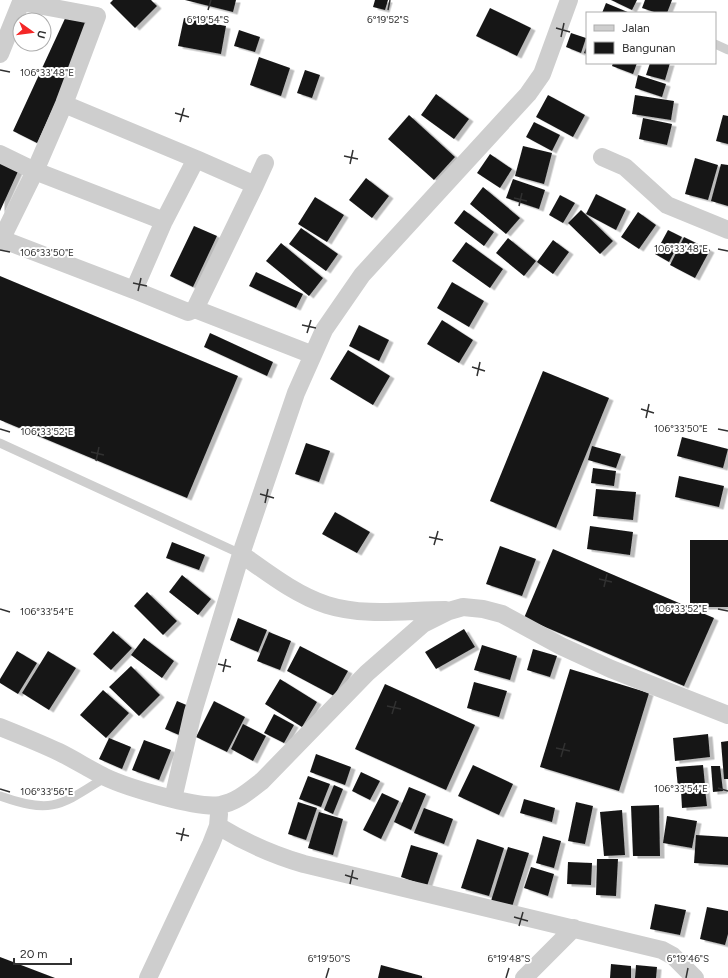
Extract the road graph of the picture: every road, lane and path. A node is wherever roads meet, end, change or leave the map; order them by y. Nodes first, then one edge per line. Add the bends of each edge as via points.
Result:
1 (570, 0) edge
2 (716, 44) edge
3 (728, 50) edge
4 (0, 54) edge
5 (64, 104) junction
6 (0, 154) edge
7 (602, 157) dead end
8 (196, 159) junction
9 (266, 163) dead end
10 (35, 171) junction
11 (255, 185) junction
12 (164, 221) junction
13 (728, 230) edge
14 (1, 240) edge
15 (134, 290) junction
16 (195, 309) junction
17 (313, 356) junction
18 (0, 443) edge
19 (241, 554) junction
20 (449, 611) junction
21 (728, 715) edge
22 (0, 727) edge
23 (106, 777) junction
24 (0, 796) edge
25 (173, 799) junction
26 (218, 806) junction
27 (218, 826) junction
28 (574, 928) junction
29 (148, 978) edge
30 (524, 978) edge
31 (695, 978) edge

1 - 17 street via 542,74 506,118 362,275 324,330
2 - 3 lane
4 - 5 street via 22,2 97,16
5 - 8 street
5 - 10 street
6 - 10 street
7 - 13 street via 624,167 667,205
8 - 11 street
8 - 12 street
9 - 11 street
10 - 12 street
10 - 14 street
11 - 16 street
12 - 15 street
14 - 15 street
15 - 16 street via 188,312
16 - 17 street
17 - 19 street via 296,393
18 - 19 lane
19 - 20 street via 302,594 328,606 390,612
19 - 25 street via 193,712
20 - 21 street via 464,607 502,614 611,669
20 - 26 street via 423,624 367,673 262,781 244,796
22 - 23 street via 59,752
23 - 24 lane via 68,801 53,806 38,806
23 - 25 street
25 - 26 street
26 - 27 street
27 - 28 street via 249,845 278,857
27 - 29 street
28 - 30 street
28 - 31 street via 662,950 673,956

